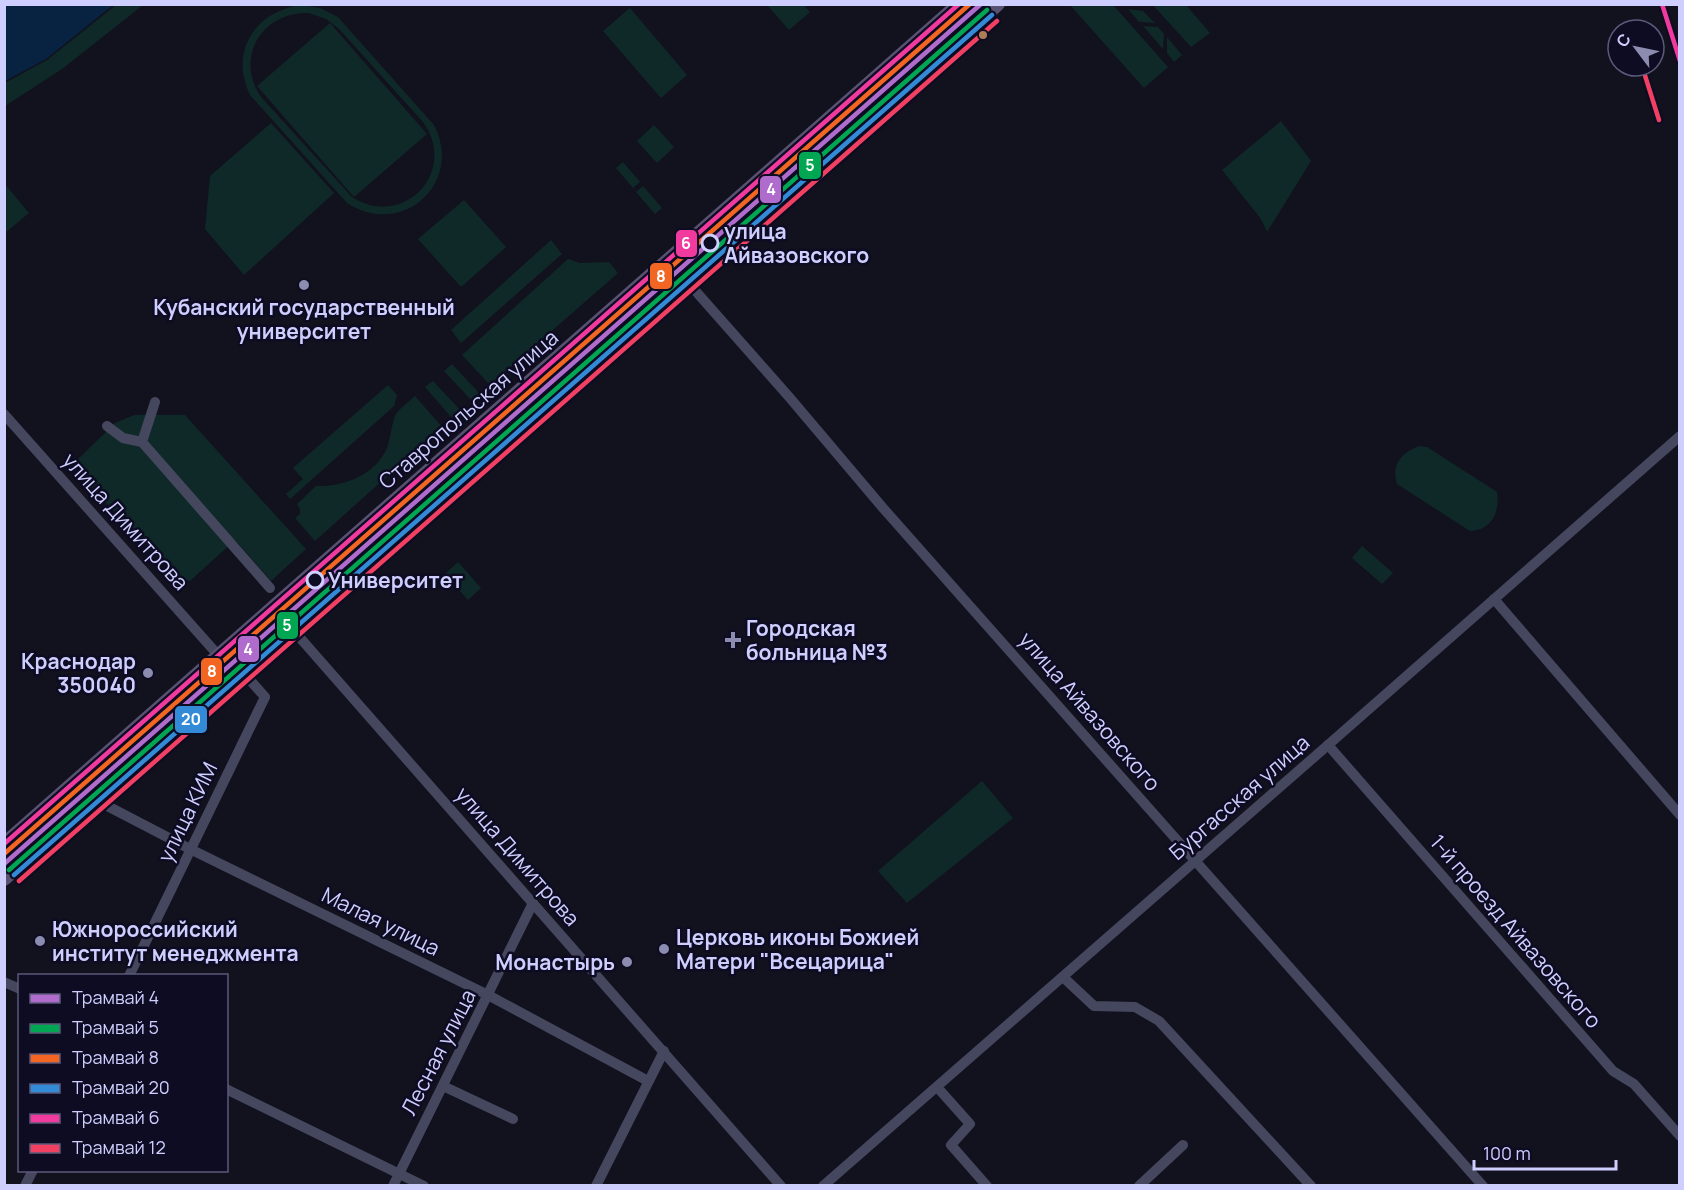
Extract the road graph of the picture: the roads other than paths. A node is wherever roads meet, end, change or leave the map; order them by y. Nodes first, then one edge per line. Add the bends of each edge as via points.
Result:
1 (959, 4) edge
2 (998, 4) edge
3 (669, 261) junction
4 (686, 280) junction
5 (155, 402) dead end
6 (4, 414) edge
7 (107, 426) dead end
8 (1680, 436) edge
9 (142, 442) junction
10 (270, 588) dead end
11 (1494, 598) junction
12 (273, 607) junction
13 (290, 627) junction
14 (218, 655) junction
15 (242, 670) junction
16 (1329, 745) junction
17 (94, 799) junction
18 (1680, 815) edge
19 (4, 844) edge
20 (190, 849) junction
21 (1195, 861) junction
22 (4, 879) edge
23 (533, 903) junction
24 (129, 974) edge
25 (1063, 977) junction
26 (4, 982) edge
27 (18, 988) edge
28 (488, 995) junction
29 (664, 1051) junction
30 (648, 1081) junction
31 (443, 1086) junction
32 (937, 1087) junction
33 (228, 1090) edge
34 (513, 1119) dead end
35 (1680, 1136) edge
36 (1183, 1145) dead end
37 (400, 1173) junction
38 (393, 1185) edge
39 (424, 1185) edge
40 (596, 1185) edge
41 (781, 1185) edge
42 (823, 1185) edge
43 (987, 1185) edge
44 (1139, 1185) edge
45 (1311, 1185) edge
46 (1481, 1185) edge

1 - 3 main road, Ставропольская улица
2 - 4 main road
3 - 4 street, улица Айвазовского
3 - 12 main road, Ставропольская улица
4 - 13 main road
4 - 21 street, улица Айвазовского
5 - 9 street
6 - 14 street, улица Димитрова
7 - 9 street via 123,438
8 - 11 street, Бургасская улица
9 - 10 street
11 - 16 street, Бургасская улица
11 - 18 street
12 - 13 street, улица Димитрова
12 - 14 main road, Ставропольская улица
13 - 15 main road
13 - 23 street, улица Димитрова
14 - 19 main road, Ставропольская улица
15 - 17 main road
15 - 20 street, улица КИМ via 265,697
16 - 21 street, Бургасская улица
16 - 35 street, 1-й проезд Айвазовского via 1612,1071 1634,1084
17 - 20 street, Малая улица
17 - 22 main road
20 - 24 street, улица КИМ
20 - 28 street, Малая улица
21 - 25 street, Бургасская улица
21 - 46 street, улица Айвазовского
23 - 28 street, Лесная улица
23 - 29 street, улица Димитрова
25 - 32 street, Бургасская улица
25 - 45 street via 1094,1006 1135,1007 1159,1021
26 - 27 street
28 - 30 street, Малая улица
28 - 31 street, Лесная улица
29 - 30 street
29 - 41 street, улица Димитрова
30 - 40 street
31 - 34 street
31 - 37 street, Лесная улица
32 - 42 street, Бургасская улица
32 - 43 street via 970,1124 951,1145
33 - 37 street
36 - 44 street
37 - 38 street, Лесная улица
37 - 39 street

